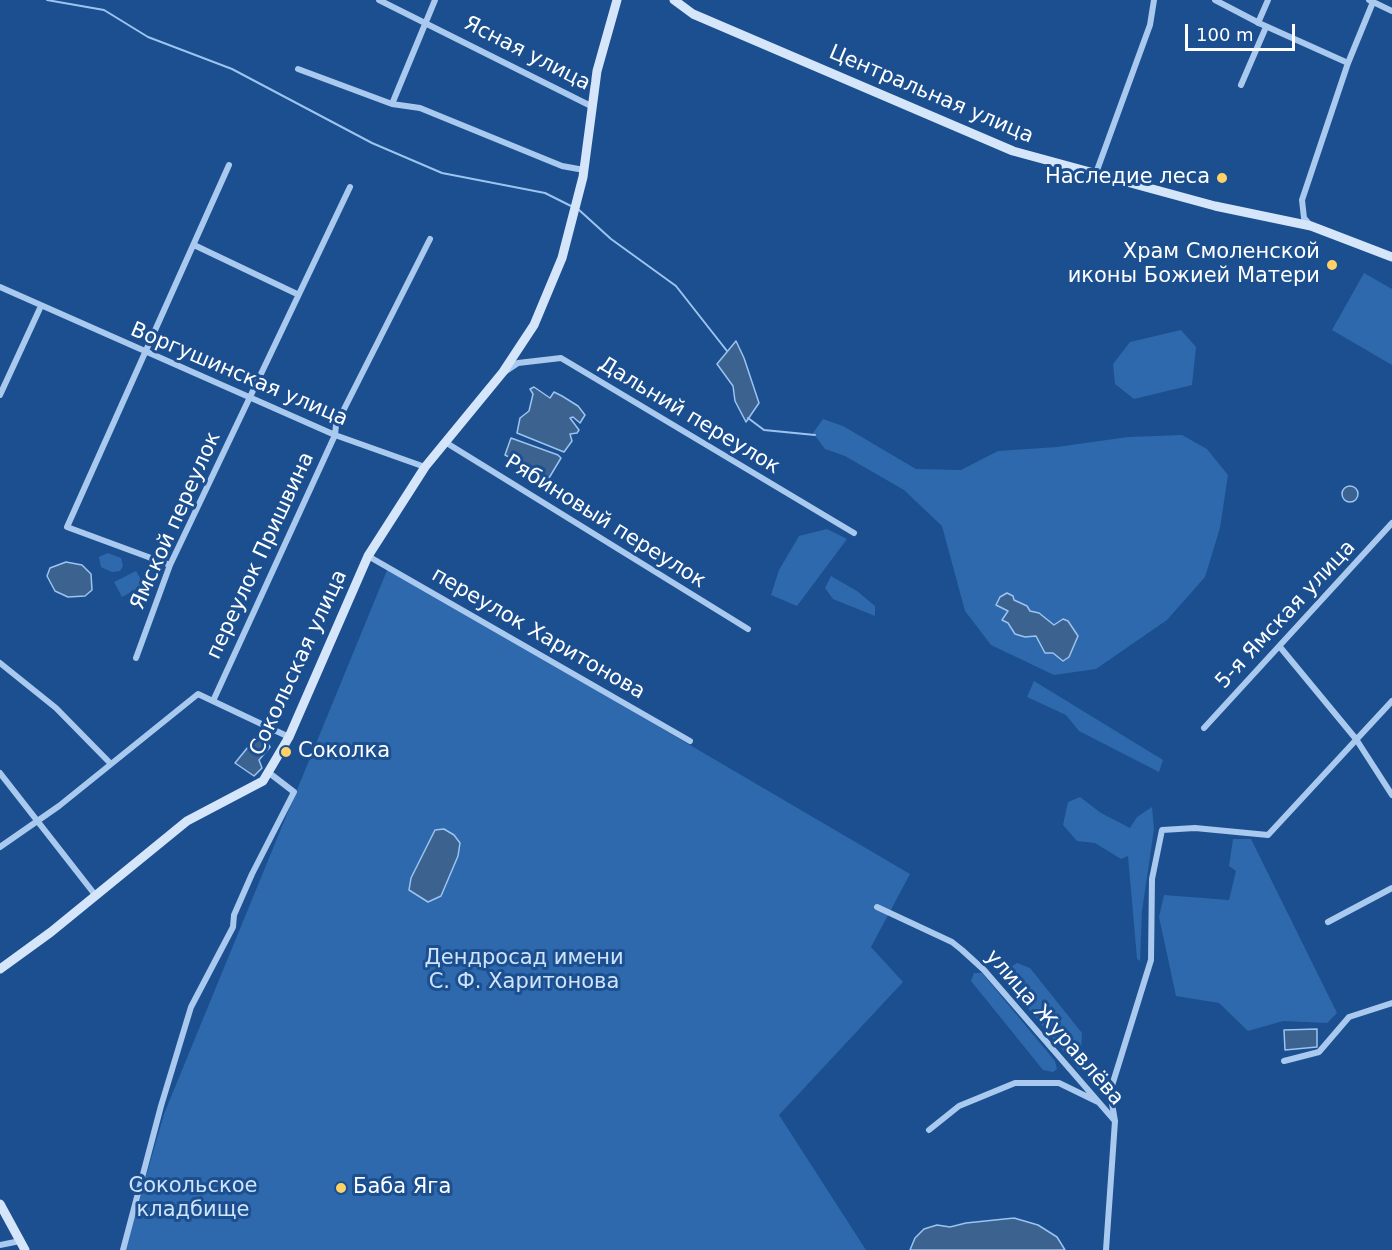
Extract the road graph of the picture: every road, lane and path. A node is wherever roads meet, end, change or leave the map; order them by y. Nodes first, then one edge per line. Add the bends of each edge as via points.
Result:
1 (380, 0) edge
2 (435, 0) edge
3 (617, 0) edge
4 (674, 0) edge
5 (1154, 0) edge
6 (1215, 0) edge
7 (1268, 0) edge
8 (1371, 1) edge
9 (1392, 11) edge
10 (428, 22) junction
11 (1258, 23) junction
12 (1266, 27) junction
13 (1348, 63) junction
14 (298, 69) dead end
15 (1241, 85) dead end
16 (392, 104) junction
17 (594, 107) junction
18 (229, 165) dead end
19 (584, 170) junction
20 (1096, 173) junction
21 (350, 187) dead end
22 (1311, 226) junction
23 (430, 239) dead end
24 (194, 245) junction
25 (1392, 257) edge
26 (0, 287) edge
27 (297, 294) junction
28 (41, 306) junction
29 (146, 353) junction
30 (503, 372) junction
31 (0, 395) edge
32 (249, 398) junction
33 (335, 435) junction
34 (445, 442) junction
35 (425, 467) junction
36 (1392, 523) edge
37 (854, 533) dead end
38 (368, 556) junction
39 (170, 565) junction
40 (748, 629) dead end
41 (1280, 647) junction
42 (136, 658) dead end
43 (0, 663) edge
44 (1392, 700) edge
45 (213, 701) junction
46 (1204, 728) dead end
47 (289, 738) junction
48 (1356, 739) junction
49 (690, 741) dead end
50 (111, 764) junction
51 (268, 772) junction
52 (0, 773) edge
53 (1392, 795) edge
54 (37, 822) junction
55 (0, 847) edge
56 (1392, 888) edge
57 (96, 896) junction
58 (877, 907) dead end
59 (1328, 922) dead end
60 (0, 969) edge
61 (1392, 1003) edge
62 (1284, 1061) dead end
63 (1101, 1103) junction
64 (1115, 1121) junction
65 (929, 1130) dead end
66 (0, 1204) edge
67 (20, 1241) junction
68 (0, 1245) edge
69 (25, 1250) edge
70 (123, 1250) edge
71 (1106, 1250) edge

1 - 10 street, Ясная улица
2 - 10 street
3 - 17 street, Сокольская улица via 597,71
4 - 20 street, Центральная улица via 693,14 1013,151
5 - 20 street via 1150,25
6 - 11 street
7 - 11 street
8 - 9 street
8 - 13 street
10 - 16 street
10 - 17 street, Ясная улица
11 - 12 street
12 - 13 street
12 - 15 street
13 - 22 street via 1302,200 1304,218
14 - 16 street
16 - 19 street via 420,108 562,166
17 - 19 street, Сокольская улица
18 - 24 street
19 - 30 street, Сокольская улица via 562,258 534,325
20 - 22 street, Центральная улица via 1215,206
21 - 27 street, Ямской переулок
22 - 25 street, Центральная улица
23 - 33 street, переулок Пришвина via 336,425
24 - 27 street
24 - 29 street
26 - 28 street, Воргушинская улица
27 - 32 street, Ямской переулок
28 - 29 street, Воргушинская улица
28 - 31 street
29 - 32 street, Воргушинская улица
29 - 39 street via 67,527
30 - 34 street, Сокольская улица
30 - 37 street, Дальний переулок via 518,363 561,358
32 - 33 street, Воргушинская улица
32 - 39 street, Ямской переулок
33 - 35 street, Воргушинская улица
33 - 45 street, переулок Пришвина
34 - 35 street, Сокольская улица
34 - 40 street, Рябиновый переулок
35 - 38 street, Сокольская улица
36 - 41 street, 5-я Ямская улица
38 - 47 street, Сокольская улица
38 - 49 street, переулок Харитонова
39 - 42 street, Ямской переулок
41 - 46 street, 5-я Ямская улица
41 - 48 street
43 - 50 street via 56,708
44 - 48 street
45 - 47 street
45 - 50 street via 198,694
47 - 51 street, Сокольская улица
48 - 53 street
48 - 64 street via 1268,836 1195,828 1162,830 1152,879 1151,960 1110,1092
50 - 54 street
51 - 57 street, Сокольская улица via 263,782 187,821
51 - 70 street via 294,792 238,905 233,927 191,1007
52 - 54 street
54 - 55 street
54 - 57 street
56 - 59 street
57 - 60 street, Сокольская улица
58 - 63 street, улица Журавлёва via 963,950
61 - 62 street via 1349,1017 1318,1052
63 - 64 street, улица Журавлёва
63 - 65 street via 1059,1083 1015,1083 958,1106
64 - 71 street, улица Журавлёва
66 - 67 street
67 - 68 street
67 - 69 street

